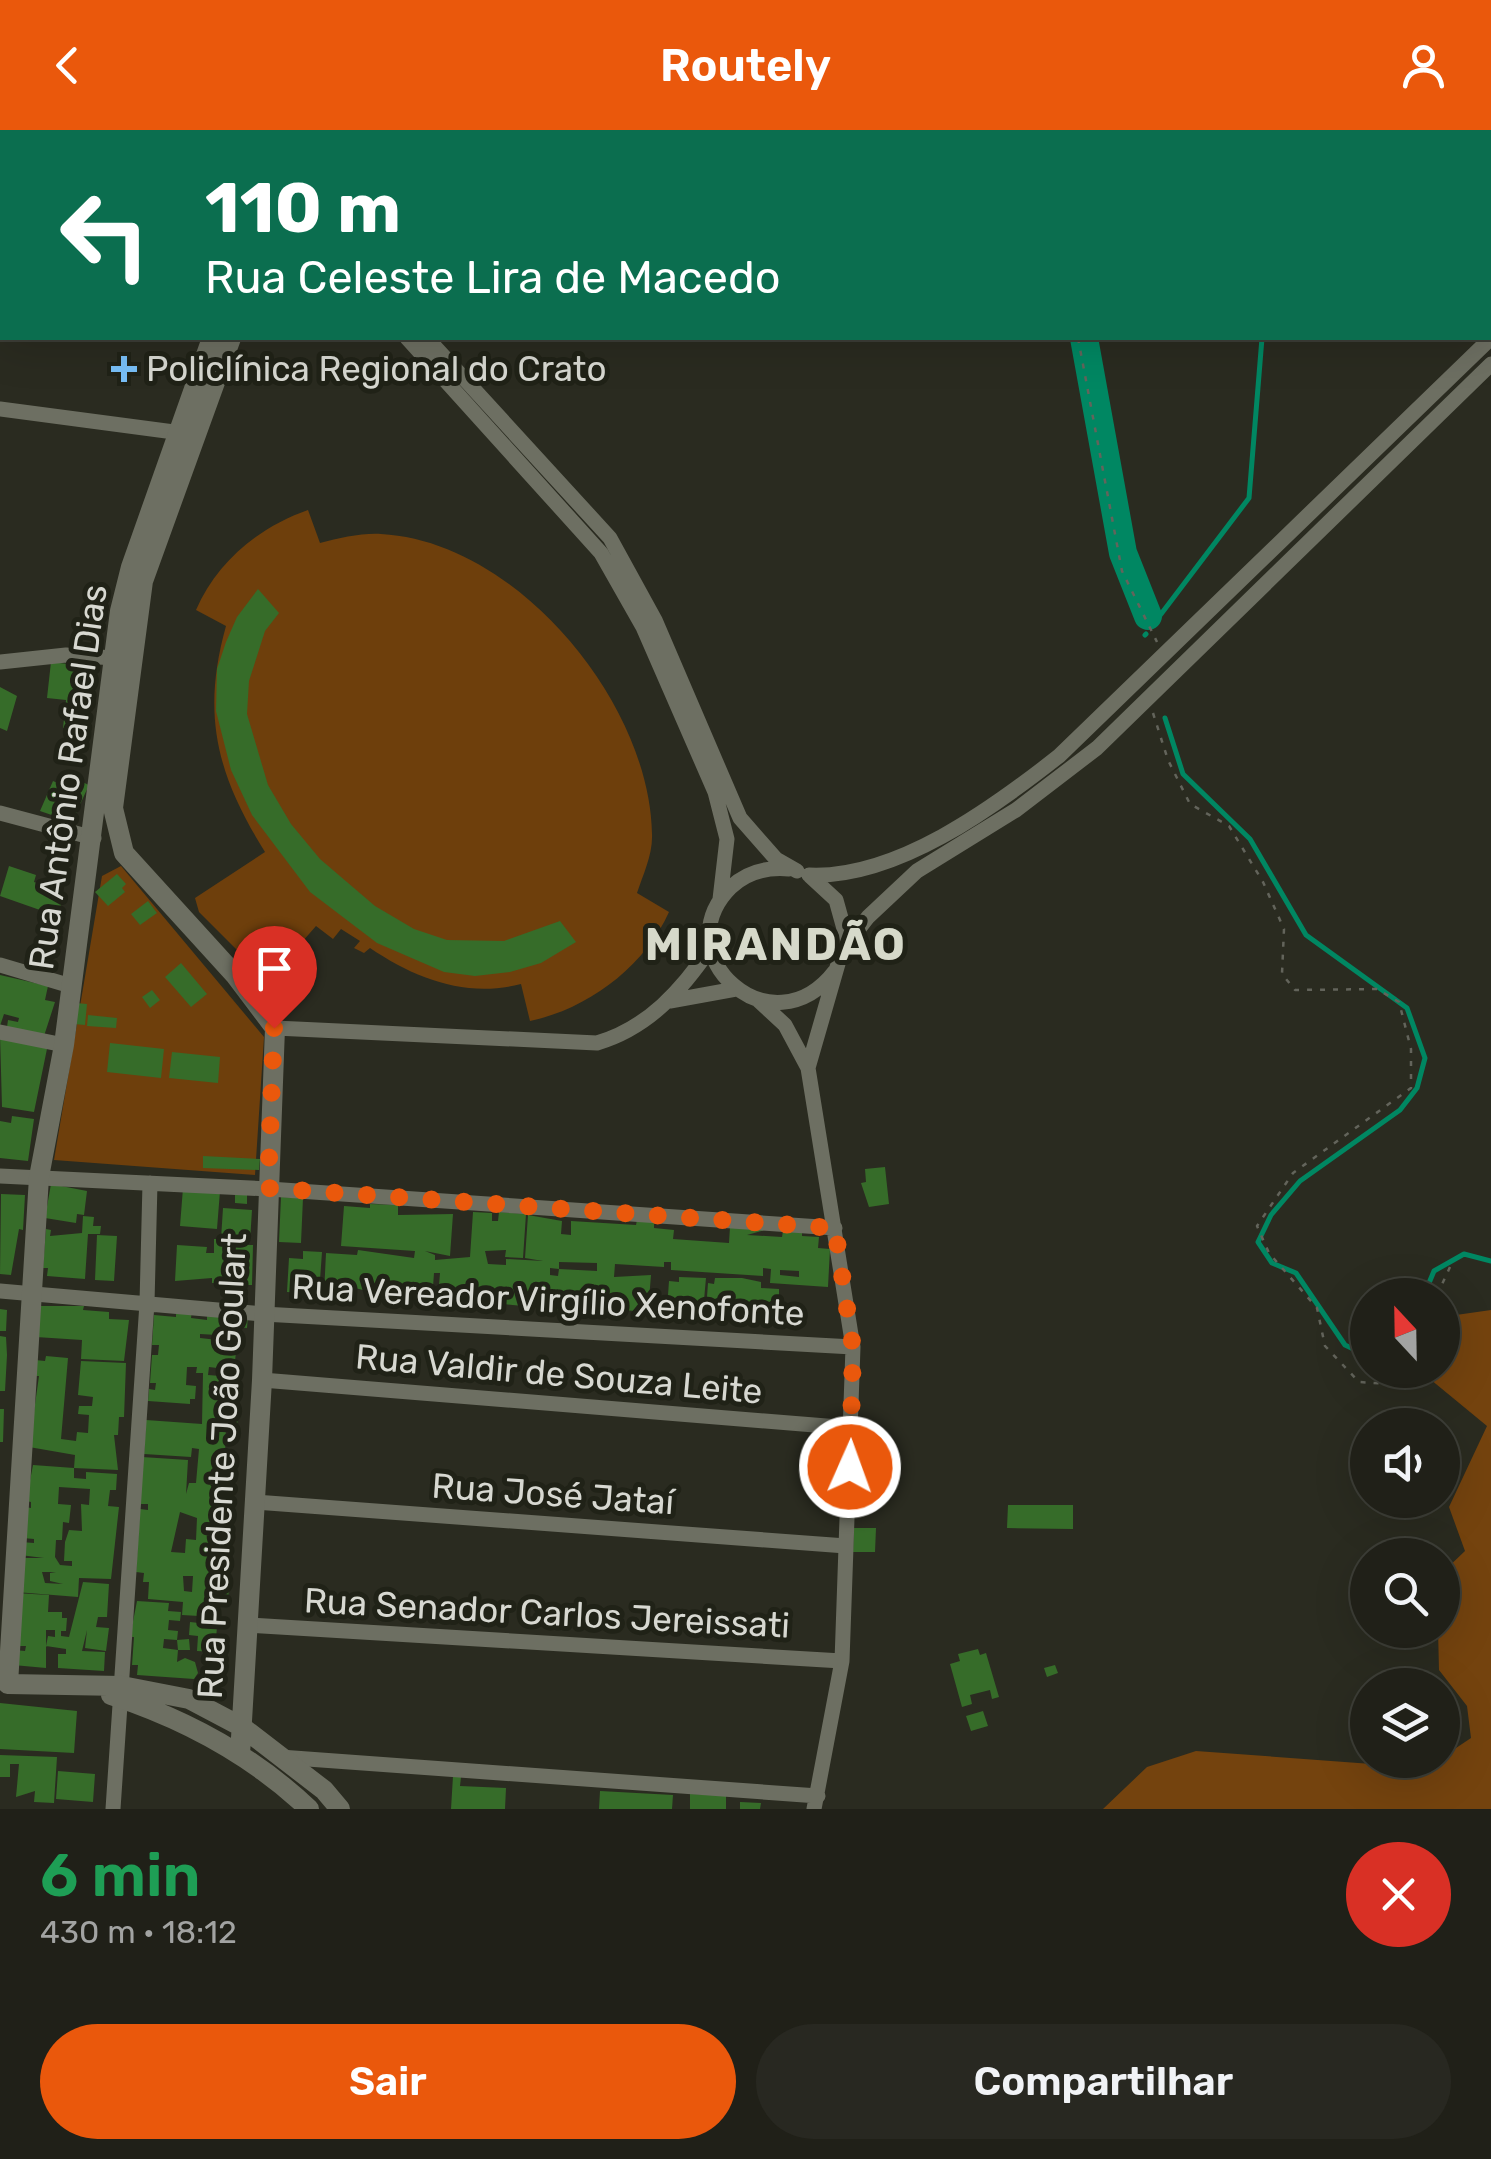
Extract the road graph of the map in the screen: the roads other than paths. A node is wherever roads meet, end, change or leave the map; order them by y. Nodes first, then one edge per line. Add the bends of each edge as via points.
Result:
1 (211, 340) edge
2 (230, 340) edge
3 (408, 340) edge
4 (429, 340) edge
5 (1489, 340) edge
6 (1491, 364) edge
7 (0, 409) edge
8 (186, 433) junction
9 (115, 658) junction
10 (0, 662) edge
11 (117, 708) junction
12 (0, 814) edge
13 (94, 838) junction
14 (124, 853) junction
15 (91, 860) junction
16 (803, 873) junction
17 (720, 900) junction
18 (711, 947) junction
19 (844, 948) junction
20 (0, 965) edge
21 (835, 972) junction
22 (71, 986) junction
23 (736, 989) junction
24 (758, 1000) junction
25 (670, 1001) junction
26 (274, 1028) junction
27 (0, 1032) edge
28 (64, 1044) junction
29 (808, 1068) junction
30 (0, 1176) edge
31 (38, 1177) junction
32 (150, 1182) junction
33 (268, 1188) junction
34 (835, 1228) junction
35 (0, 1291) edge
36 (29, 1294) junction
37 (147, 1302) junction
38 (264, 1314) junction
39 (853, 1348) junction
40 (262, 1380) junction
41 (851, 1428) junction
42 (255, 1502) junction
43 (846, 1546) junction
44 (248, 1625) junction
45 (842, 1661) junction
46 (4, 1684) edge
47 (122, 1692) junction
48 (242, 1727) junction
49 (240, 1754) junction
50 (280, 1757) junction
51 (816, 1802) edge
52 (113, 1809) edge
53 (308, 1809) edge
54 (340, 1809) edge

1 - 8 street, Rua Antônio Rafael Dias
2 - 8 street, Rua Antônio Rafael Dias
3 - 17 street via 600,553 620,586 715,792 727,839
4 - 16 street via 610,538 655,620 740,818 766,849
5 - 16 street via 1059,756 983,810 879,866
6 - 19 street via 1148,698 1044,791 892,891
7 - 8 street
8 - 9 street, Rua Antônio Rafael Dias via 131,567
8 - 11 street, Rua Antônio Rafael Dias via 143,581
9 - 10 street via 66,654
9 - 11 street, Rua Antônio Rafael Dias
11 - 13 street, Rua Antônio Rafael Dias
11 - 14 street, Rua Antônio Rafael Dias via 113,808
12 - 13 street
13 - 15 street, Rua Antônio Rafael Dias
14 - 15 street via 106,848
14 - 26 street, Rua Antônio Rafael Dias
15 - 22 street, Rua Antônio Rafael Dias
16 - 17 street via 760,870
16 - 19 street via 836,900
17 - 18 street
18 - 23 street
18 - 25 street
19 - 21 street
20 - 22 street
21 - 24 street via 807,996 783,1003
21 - 29 street
22 - 28 street, Rua Antônio Rafael Dias
23 - 24 street
23 - 25 street
24 - 29 street via 785,1026
25 - 26 street via 636,1027 597,1043
26 - 33 street, Rua Presidente João Goulart
27 - 28 street
28 - 31 street, Rua Antônio Rafael Dias
29 - 34 street
30 - 31 street
31 - 32 street
31 - 36 street, Rua Antônio Rafael Dias
32 - 33 street
32 - 37 street
33 - 34 street
33 - 38 street, Rua Presidente João Goulart
34 - 39 street
35 - 36 street, Rua Vereador Virgílio Xenofonte
36 - 37 street, Rua Vereador Virgílio Xenofonte
36 - 46 street, Rua Antônio Rafael Dias
37 - 38 street, Rua Vereador Virgílio Xenofonte
37 - 47 street
38 - 39 street, Rua Vereador Virgílio Xenofonte
38 - 40 street, Rua Presidente João Goulart
39 - 41 street
40 - 41 street, Rua Valdir de Souza Leite
40 - 42 street, Rua Presidente João Goulart
41 - 43 street
42 - 43 street, Rua José Jataí
42 - 44 street, Rua Presidente João Goulart
43 - 45 street
44 - 45 street, Rua Senador Carlos Jereissati
44 - 48 street, Rua Presidente João Goulart
45 - 51 street
46 - 47 street, Rua Presidente João Goulart
47 - 48 street, Rua Presidente João Goulart via 189,1699
47 - 49 street, Rua Presidente João Goulart
47 - 52 street
48 - 49 street, Rua Presidente João Goulart
48 - 50 street, Rua Presidente João Goulart
49 - 53 street, Rua Presidente João Goulart
50 - 51 street
50 - 54 street, Rua Presidente João Goulart

